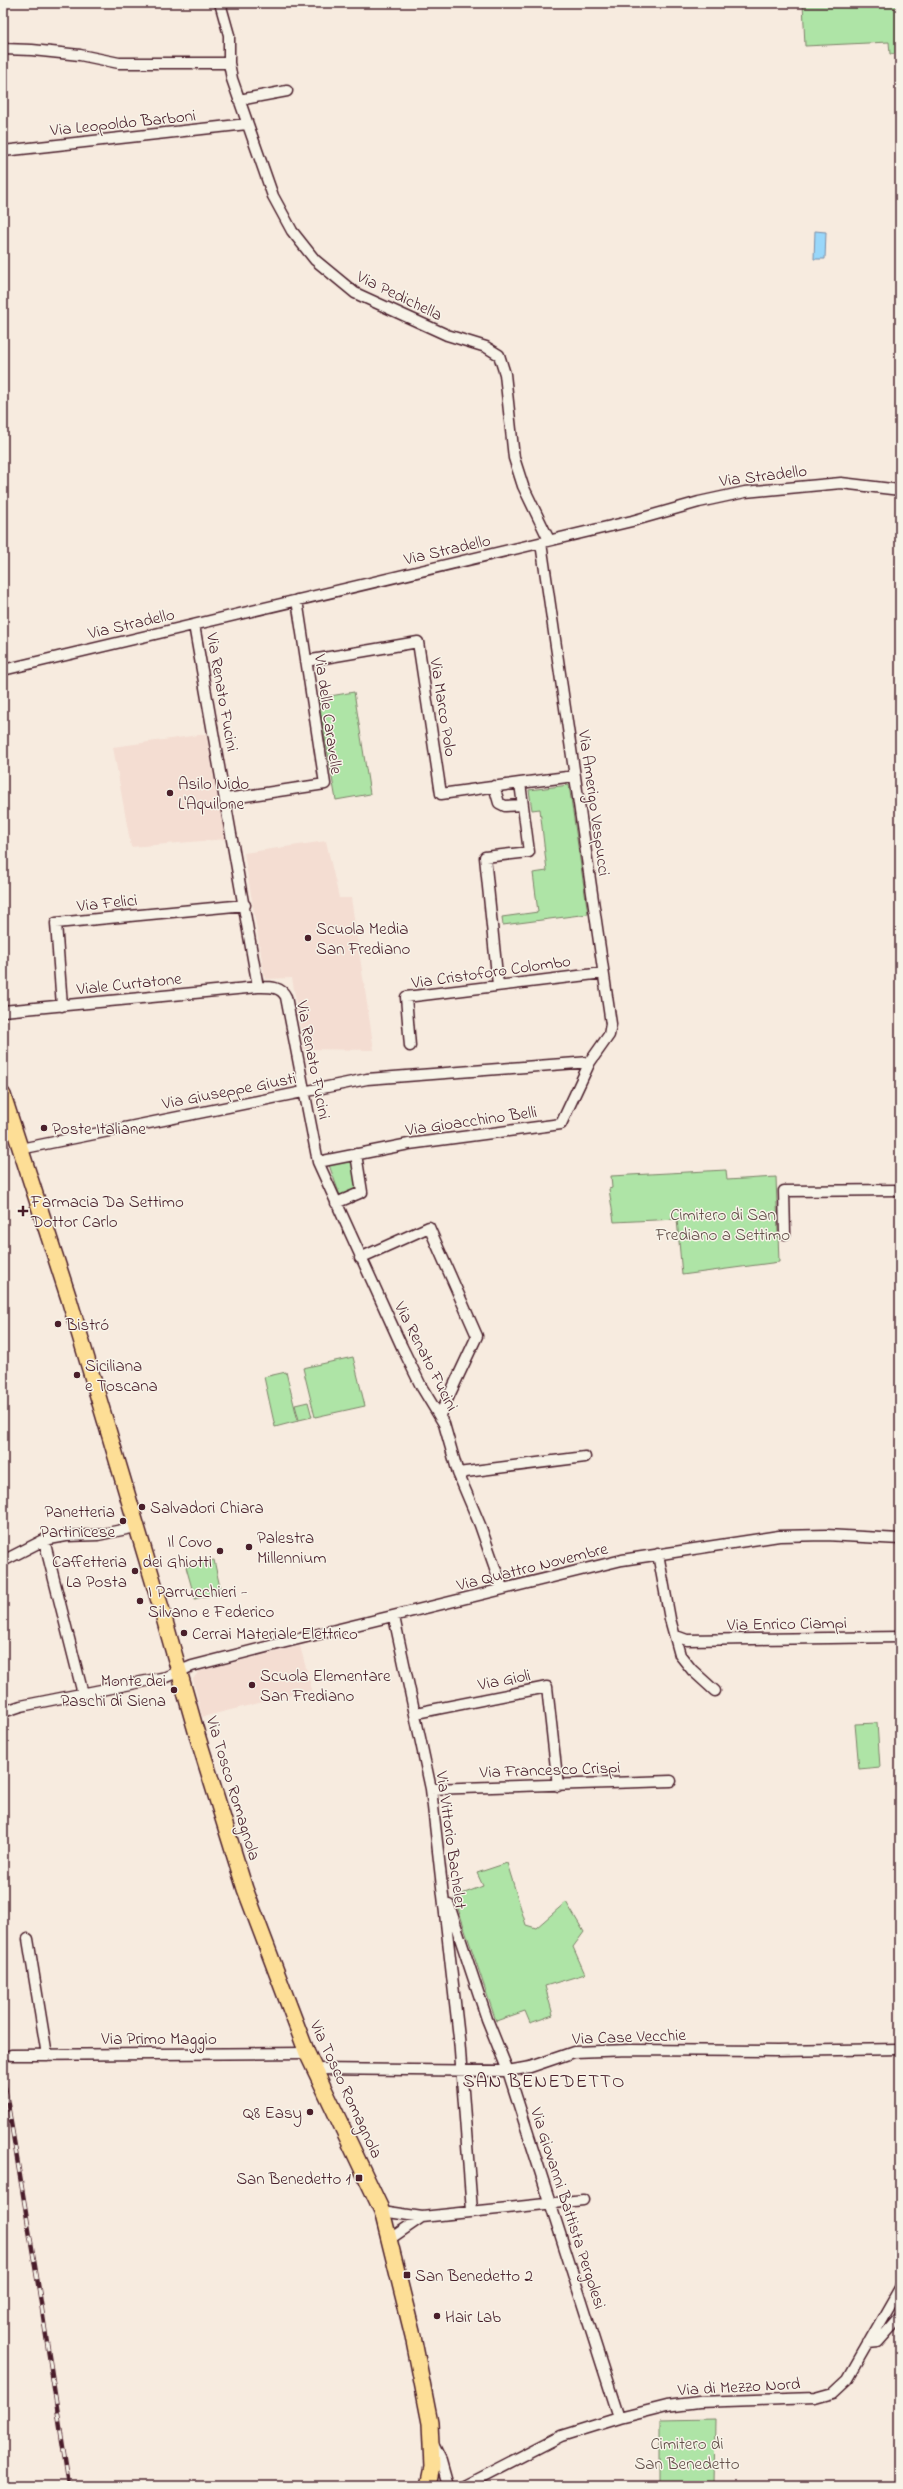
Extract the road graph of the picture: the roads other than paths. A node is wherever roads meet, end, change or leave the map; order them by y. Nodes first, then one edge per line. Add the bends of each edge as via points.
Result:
1 (220, 3) edge
2 (3, 50) edge
3 (229, 63) junction
4 (287, 91) dead end
5 (239, 100) junction
6 (247, 124) junction
7 (3, 151) edge
8 (900, 490) edge
9 (545, 542) junction
10 (297, 600) junction
11 (194, 625) junction
12 (306, 661) junction
13 (3, 670) edge
14 (575, 776) junction
15 (520, 783) junction
16 (494, 786) junction
17 (226, 799) junction
18 (522, 805) junction
19 (245, 905) junction
20 (604, 973) junction
21 (498, 985) junction
22 (258, 987) junction
23 (62, 1006) junction
24 (3, 1011) edge
25 (410, 1046) dead end
26 (590, 1062) junction
27 (304, 1091) junction
28 (3, 1095) edge
29 (20, 1149) junction
30 (356, 1154) junction
31 (318, 1162) junction
32 (900, 1190) edge
33 (336, 1203) junction
34 (785, 1234) dead end
35 (360, 1258) junction
36 (440, 1414) junction
37 (585, 1457) dead end
38 (458, 1473) junction
39 (136, 1527) junction
40 (900, 1539) edge
41 (44, 1540) junction
42 (658, 1554) junction
43 (3, 1561) edge
44 (502, 1588) junction
45 (394, 1616) junction
46 (676, 1636) junction
47 (900, 1637) edge
48 (180, 1673) junction
49 (715, 1691) dead end
50 (83, 1694) junction
51 (3, 1705) edge
52 (21, 1706) junction
53 (3, 1712) edge
54 (416, 1713) junction
55 (3, 1718) edge
56 (671, 1781) dead end
57 (558, 1786) junction
58 (431, 1789) junction
59 (444, 1896) junction
60 (28, 1939) dead end
61 (900, 2049) edge
62 (307, 2053) junction
63 (11, 2055) dead end
64 (47, 2055) junction
65 (314, 2069) junction
66 (461, 2070) junction
67 (508, 2071) junction
68 (583, 2200) dead end
69 (551, 2203) junction
70 (382, 2211) junction
71 (472, 2211) junction
72 (422, 2217) junction
73 (390, 2239) junction
74 (900, 2288) edge
75 (900, 2316) edge
76 (868, 2343) junction
77 (619, 2418) junction
78 (432, 2444) junction
79 (428, 2486) edge
80 (448, 2486) edge
81 (464, 2486) edge

1 - 3 street, Via Pedichella via 229,35
2 - 3 street via 80,55 119,63
3 - 5 street, Via Pedichella
4 - 5 street
5 - 6 street, Via Pedichella
6 - 7 street, Via Leopoldo Barboni
6 - 9 street, Via Pedichella via 276,202 297,238 327,270 348,289 367,299 499,355 505,374 514,458
8 - 9 street, Via Stradello via 834,484 735,493 640,520
9 - 10 street, Via Stradello
9 - 14 street, Via Amerigo Vespucci
10 - 11 street, Via Stradello
10 - 12 street, Via delle Caravelle
11 - 13 street, Via Stradello
11 - 17 street, Via Renato Fucini
12 - 16 street, Via Marco Polo via 418,642 441,794
12 - 17 street, Via delle Caravelle via 324,784
14 - 15 street
14 - 20 street, Via Amerigo Vespucci
15 - 16 street
15 - 18 street
16 - 18 street via 498,803 505,806
17 - 19 street, Via Renato Fucini
18 - 21 street via 529,852 485,857
19 - 22 street, Via Renato Fucini
19 - 23 street, Via Felici via 56,923
20 - 21 street, Via Cristoforo Colombo
20 - 26 street, Via Amerigo Vespucci via 611,1029
21 - 25 street, Via Cristoforo Colombo via 406,997
22 - 23 street, Viale Curtatone
22 - 27 street, Via Renato Fucini via 277,988 285,995
23 - 24 street, Viale Curtatone
26 - 27 street, Via Giuseppe Giusti via 367,1079
26 - 30 street, Via Gioacchino Belli via 561,1124 409,1144
27 - 29 street, Via Giuseppe Giusti
27 - 31 street, Via Renato Fucini
28 - 29 main road, Via Tosco Romagnola
29 - 39 main road, Via Tosco Romagnola via 71,1306
30 - 31 street, Via Gioacchino Belli
30 - 33 street via 362,1192
31 - 33 street, Via Renato Fucini
32 - 34 street via 784,1191
33 - 35 street, Via Renato Fucini
35 - 36 street, Via Renato Fucini via 421,1386
35 - 36 street via 430,1227 476,1336
36 - 38 street, Via Renato Fucini
37 - 38 street
38 - 44 street, Via Renato Fucini
39 - 41 street via 98,1535
39 - 48 main road, Via Tosco Romagnola
40 - 42 street, Via Quattro Novembre via 826,1535 779,1536
41 - 43 street
41 - 50 street
42 - 44 street, Via Quattro Novembre
42 - 46 street via 670,1620
44 - 45 street, Via Quattro Novembre
45 - 48 street, Via Quattro Novembre via 200,1664
45 - 54 street, Via Vittorio Bachelet
46 - 47 street, Via Enrico Ciampi via 687,1640
46 - 49 street via 683,1660
48 - 50 street, Via Quattro Novembre
48 - 62 main road, Via Tosco Romagnola via 245,1889
50 - 52 street, Via Quattro Novembre
51 - 52 street
52 - 53 street
52 - 55 street via 18,1714
54 - 57 street, Via Gioli via 547,1687
54 - 58 street, Via Vittorio Bachelet
56 - 57 street, Via Francesco Crispi
57 - 58 street, Via Francesco Crispi
58 - 59 street, Via Vittorio Bachelet
59 - 66 street, Via Vittorio Bachelet
59 - 67 street, Via Giovanni Battista Pergolesi
60 - 64 street
61 - 67 street, Via Case Vecchie via 574,2052 530,2067
62 - 64 street, Via Primo Maggio
62 - 65 main road, Via Tosco Romagnola
63 - 64 street, Via Primo Maggio
65 - 66 street, Via Case Vecchie
65 - 70 main road, Via Tosco Romagnola
66 - 67 street, Via Case Vecchie
66 - 71 street, Via Vittorio Bachelet
67 - 69 street, Via Giovanni Battista Pergolesi
68 - 69 street
69 - 71 street
69 - 77 street, Via Giovanni Battista Pergolesi
70 - 72 street
70 - 73 main road, Via Tosco Romagnola
71 - 72 street
72 - 73 street
73 - 78 main road, Via Tosco Romagnola via 414,2336
74 - 76 street, Via di Mezzo Nord
75 - 76 street via 878,2342
76 - 77 street, Via di Mezzo Nord via 844,2383 822,2397 699,2402 667,2406
77 - 81 street, Via di Mezzo Nord via 561,2436
78 - 79 main road, Via Tosco Romagnola via 432,2467
78 - 80 street via 441,2461

